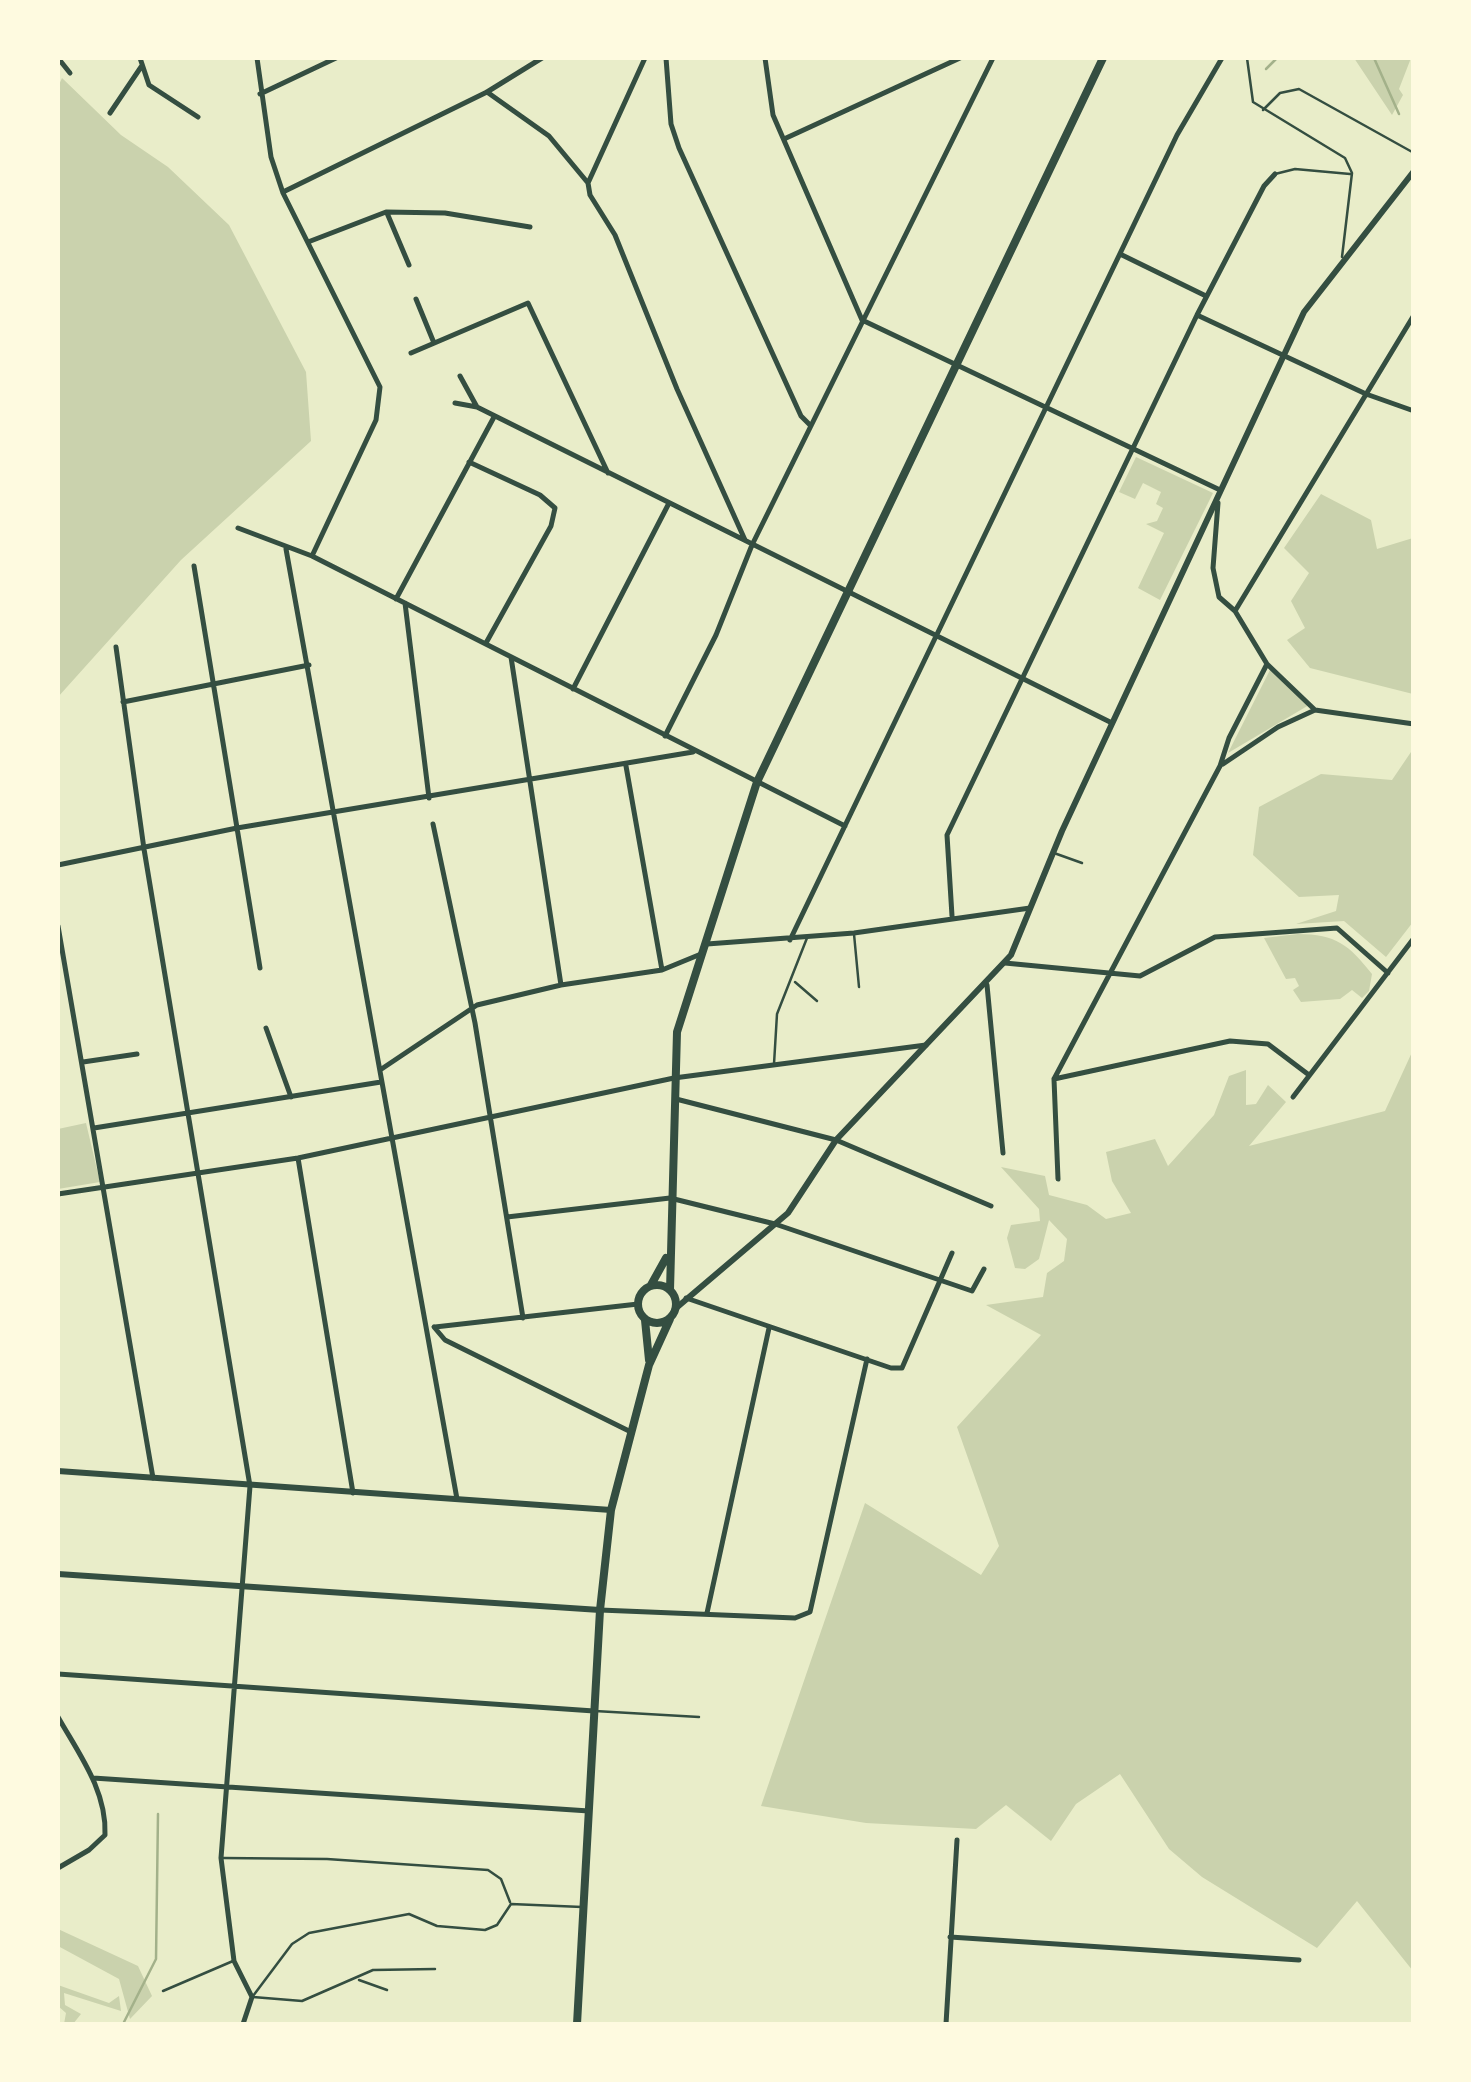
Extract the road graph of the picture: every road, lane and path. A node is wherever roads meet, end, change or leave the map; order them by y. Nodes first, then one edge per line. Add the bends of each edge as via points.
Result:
1 (58, 58) edge
2 (140, 58) edge
3 (257, 58) edge
4 (336, 58) edge
5 (542, 58) edge
6 (645, 58) edge
7 (666, 58) edge
8 (765, 58) edge
9 (960, 58) edge
10 (994, 58) edge
11 (1102, 58) edge
12 (1222, 58) edge
13 (1247, 58) edge
14 (141, 67) junction
15 (70, 73) dead end
16 (487, 92) junction
17 (260, 94) junction
18 (1262, 111) junction
19 (110, 113) dead end
20 (198, 117) dead end
21 (784, 139) junction
22 (1414, 154) edge
23 (1414, 170) edge
24 (1275, 174) joint
25 (1352, 174) junction
26 (588, 183) junction
27 (282, 192) junction
28 (386, 212) junction
29 (530, 227) dead end
30 (308, 242) junction
31 (1120, 254) junction
32 (1342, 259) junction
33 (409, 266) dead end
34 (1206, 296) junction
35 (416, 300) dead end
36 (1197, 314) junction
37 (1414, 315) edge
38 (862, 320) junction
39 (434, 343) junction
40 (411, 353) dead end
41 (1283, 355) junction
42 (956, 363) junction
43 (460, 376) dead end
44 (1366, 394) junction
45 (455, 404) dead end
46 (1047, 406) junction
47 (477, 408) junction
48 (1414, 411) edge
49 (494, 418) junction
50 (811, 426) junction
51 (1132, 448) junction
52 (469, 462) junction
53 (610, 476) junction
54 (1223, 491) junction
55 (1218, 503) junction
56 (668, 504) junction
57 (238, 528) dead end
58 (749, 544) junction
59 (286, 548) junction
60 (312, 556) junction
61 (194, 566) dead end
62 (849, 594) junction
63 (396, 598) junction
64 (405, 603) junction
65 (1235, 610) junction
66 (936, 636) junction
67 (486, 644) junction
68 (116, 647) dead end
69 (511, 658) junction
70 (1267, 664) junction
71 (309, 665) junction
72 (1023, 680) junction
73 (214, 684) junction
74 (573, 688) junction
75 (123, 702) junction
76 (1315, 710) junction
77 (1114, 724) junction
78 (1414, 724) edge
79 (665, 736) junction
80 (696, 751) junction
81 (626, 766) junction
82 (1220, 766) junction
83 (530, 782) junction
84 (757, 782) junction
85 (429, 798) junction
86 (337, 812) junction
87 (433, 824) dead end
88 (845, 826) junction
89 (237, 828) junction
90 (144, 849) junction
91 (1052, 852) junction
92 (1082, 863) dead end
93 (58, 865) edge
94 (1030, 908) junction
95 (952, 916) junction
96 (58, 926) edge
97 (854, 933) junction
98 (808, 935) junction
99 (1414, 938) edge
100 (790, 940) junction
101 (704, 949) junction
102 (1004, 963) junction
103 (260, 968) dead end
104 (662, 970) junction
105 (1388, 973) junction
106 (1110, 974) junction
107 (794, 981) junction
108 (66, 982) junction
109 (58, 983) edge
110 (561, 985) junction
111 (987, 985) junction
112 (859, 987) dead end
113 (817, 1001) dead end
114 (470, 1010) junction
115 (266, 1028) dead end
116 (926, 1046) junction
117 (137, 1054) dead end
118 (82, 1062) junction
119 (774, 1066) junction
120 (380, 1070) junction
121 (1310, 1075) junction
122 (674, 1078) junction
123 (1054, 1079) junction
124 (383, 1082) junction
125 (291, 1097) junction
126 (1293, 1097) dead end
127 (674, 1098) junction
128 (189, 1110) junction
129 (491, 1116) junction
130 (94, 1128) junction
131 (393, 1139) junction
132 (836, 1140) junction
133 (1004, 1153) dead end
134 (298, 1158) junction
135 (200, 1172) junction
136 (1058, 1178) dead end
137 (104, 1186) junction
138 (58, 1194) edge
139 (670, 1198) junction
140 (991, 1206) dead end
141 (507, 1217) junction
142 (776, 1224) junction
143 (669, 1249) junction
144 (952, 1253) dead end
145 (984, 1270) dead end
146 (940, 1280) junction
147 (650, 1286) junction
148 (672, 1292) junction
149 (686, 1298) junction
150 (638, 1304) junction
151 (675, 1310) junction
152 (524, 1318) junction
153 (670, 1318) junction
154 (644, 1319) junction
155 (431, 1328) junction
156 (769, 1328) junction
157 (868, 1358) junction
158 (649, 1365) junction
159 (629, 1432) junction
160 (58, 1472) edge
161 (153, 1478) junction
162 (250, 1486) junction
163 (353, 1493) junction
164 (457, 1498) junction
165 (611, 1510) junction
166 (58, 1574) edge
167 (242, 1587) junction
168 (600, 1610) junction
169 (708, 1613) junction
170 (58, 1674) edge
171 (234, 1688) junction
172 (594, 1711) junction
173 (58, 1717) edge
174 (699, 1717) dead end
175 (93, 1778) junction
176 (226, 1787) junction
177 (590, 1810) junction
178 (958, 1840) dead end
179 (221, 1858) junction
180 (58, 1868) edge
181 (511, 1904) junction
182 (584, 1907) junction
183 (950, 1937) junction
184 (1298, 1960) dead end
185 (234, 1961) junction
186 (435, 1969) dead end
187 (358, 1980) junction
188 (163, 1990) dead end
189 (387, 1990) dead end
190 (252, 1997) junction
191 (243, 2024) edge
192 (578, 2024) edge
193 (946, 2024) edge

1 - 15 street
2 - 14 street
3 - 17 street
4 - 17 street
5 - 16 street
6 - 26 street
7 - 50 street via 679,148 800,416
8 - 21 street via 766,85
9 - 21 street
10 - 38 street
11 - 42 main road
12 - 31 street
13 - 18 lane via 1253,102
14 - 19 street
14 - 20 street via 163,98
16 - 26 street via 549,136
16 - 27 street
17 - 27 street
18 - 22 lane via 1280,93 1299,90
18 - 25 lane via 1345,158
21 - 38 street
23 - 32 street
24 - 25 lane via 1295,168
24 - 34 street
25 - 32 lane
26 - 58 street
27 - 30 street
28 - 29 street via 446,212
28 - 30 street
28 - 33 street
30 - 60 street via 378,380 376,420
31 - 34 street
31 - 46 street
32 - 41 street
34 - 36 street
35 - 39 street
36 - 41 street
36 - 51 street
37 - 44 street
38 - 42 street
38 - 50 street
39 - 40 street
39 - 53 street via 528,303
41 - 44 street
41 - 54 street
42 - 46 street
42 - 62 main road
43 - 47 street
44 - 48 street
44 - 65 street
45 - 47 street
46 - 51 street
46 - 66 street
47 - 49 street
49 - 52 street
49 - 53 street
50 - 58 street
51 - 54 street
51 - 72 street
52 - 63 street
52 - 67 street via 555,508
53 - 56 street
54 - 55 street
55 - 65 street via 1213,568 1219,596
55 - 77 street
56 - 58 street
56 - 74 street
57 - 59 street
58 - 62 street
58 - 79 street via 716,634
59 - 60 street
59 - 71 street
60 - 63 street
61 - 73 street
62 - 66 street
62 - 84 main road
63 - 64 street
64 - 67 street
64 - 85 street
65 - 70 street
66 - 72 street
66 - 88 street
67 - 69 street
68 - 75 street
69 - 74 street
69 - 83 street
70 - 76 street
70 - 82 street
71 - 73 street
71 - 86 street
72 - 77 street
72 - 95 street via 947,834
73 - 75 street
73 - 89 street
74 - 79 street
75 - 90 street
76 - 78 street
76 - 82 street
77 - 91 street
79 - 80 street
80 - 81 street
80 - 84 street
81 - 83 street
81 - 104 street
82 - 106 street
83 - 85 street
83 - 110 street
84 - 88 street
84 - 101 main road
85 - 86 street
86 - 89 street
86 - 120 street
87 - 114 street
88 - 100 street
89 - 90 street
89 - 103 street
90 - 93 street
90 - 128 street
91 - 92 lane
91 - 94 street
94 - 95 street
94 - 102 street
95 - 97 street
96 - 108 street
97 - 98 street
97 - 112 lane
98 - 100 street
98 - 107 lane
99 - 105 street
100 - 101 street
101 - 104 street
101 - 122 main road via 677,1032
102 - 106 street
102 - 111 street
104 - 110 street
105 - 106 street via 1337,928 1215,937 1140,976
105 - 121 street
106 - 123 street
107 - 113 lane
107 - 119 lane via 778,1014
108 - 109 street
108 - 118 street
110 - 114 street
111 - 116 street
111 - 133 street
114 - 120 street
114 - 129 street
115 - 125 street
116 - 119 street
116 - 132 street
117 - 118 street
118 - 130 street
119 - 122 street
120 - 124 street
121 - 123 street via 1268,1044 1230,1040
121 - 126 street
122 - 127 main road
122 - 129 street
123 - 136 street
124 - 125 street
124 - 131 street
125 - 128 street
127 - 132 street
127 - 139 main road
128 - 130 street
128 - 135 street
129 - 131 street
129 - 141 street
130 - 137 street
131 - 134 street
131 - 155 street
132 - 140 street
132 - 142 street
134 - 135 street
134 - 163 street
135 - 137 street
135 - 162 street
137 - 138 street
137 - 161 street
139 - 141 street
139 - 142 street
139 - 143 main road
141 - 152 street
142 - 146 street
142 - 149 street
143 - 147 main road
143 - 148 main road
144 - 146 street
145 - 146 street via 972,1291
146 - 157 street via 902,1368
147 - 148 main road
147 - 150 main road
148 - 149 street
148 - 151 main road
149 - 151 street
149 - 156 street
150 - 152 street
150 - 154 main road
151 - 153 main road
152 - 155 street
153 - 154 main road via 660,1324
153 - 158 main road
154 - 158 main road
155 - 159 street
155 - 164 street
156 - 157 street
156 - 169 street
157 - 169 street via 810,1612 795,1618
158 - 159 main road
159 - 165 main road
160 - 161 street
161 - 162 street
162 - 163 street
162 - 167 street
163 - 164 street
164 - 165 street
165 - 168 main road
166 - 167 street
167 - 168 street
167 - 171 street
168 - 169 street
168 - 172 main road
170 - 171 street
171 - 172 street
171 - 176 street
172 - 174 lane
172 - 177 main road
173 - 175 street
175 - 176 street
175 - 180 street via 106,1814 104,1835
176 - 177 street
176 - 179 street
177 - 182 main road
178 - 183 street
179 - 181 lane via 488,1870 498,1875
179 - 185 street
181 - 182 lane
181 - 190 lane via 485,1930 437,1926 409,1914 309,1932
182 - 192 main road
183 - 184 street
183 - 193 street
185 - 188 lane
185 - 190 street
186 - 187 lane via 372,1970
187 - 189 lane
187 - 190 lane via 302,2001
190 - 191 street

